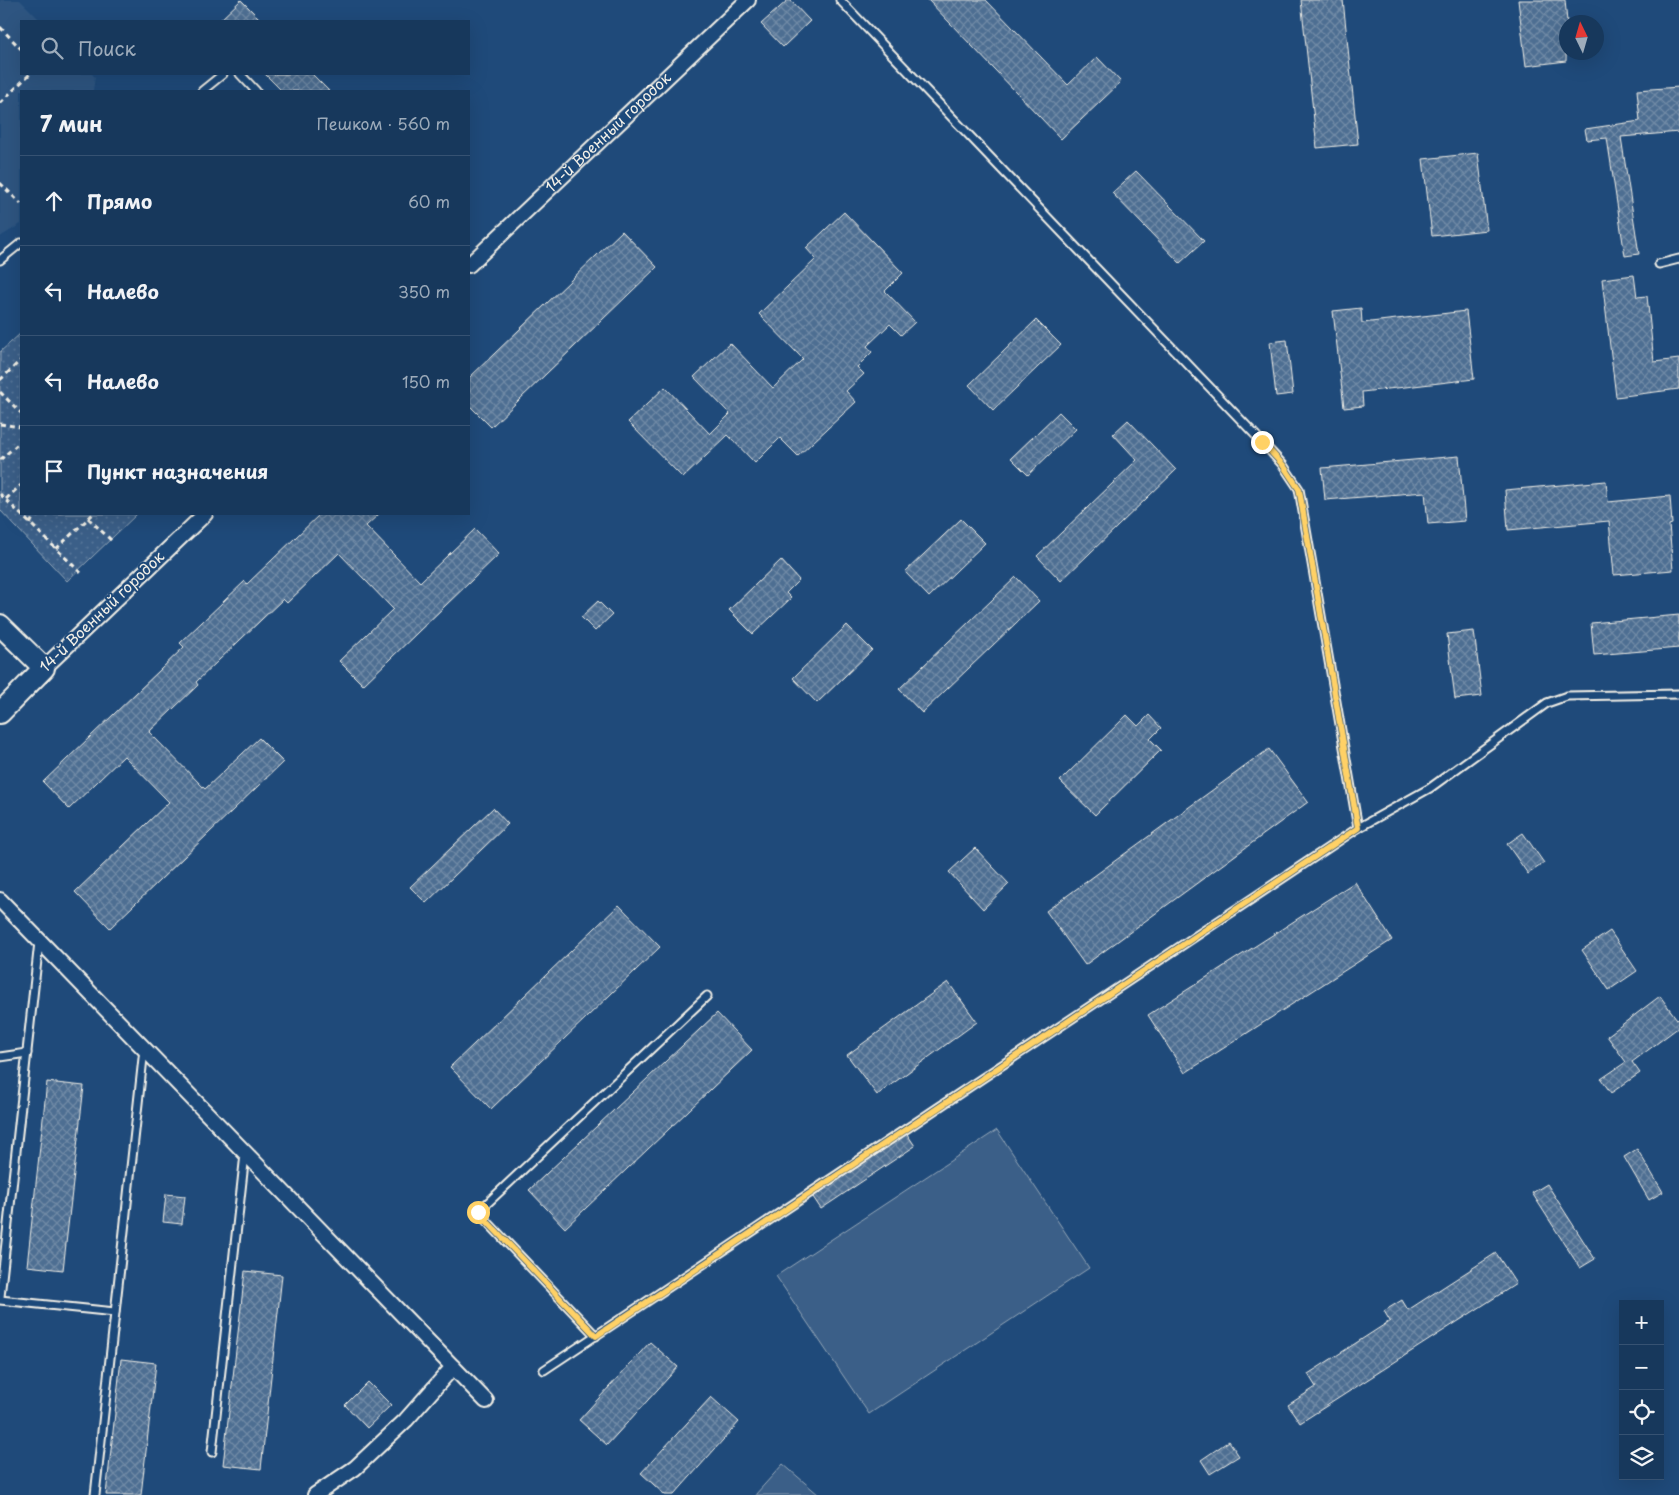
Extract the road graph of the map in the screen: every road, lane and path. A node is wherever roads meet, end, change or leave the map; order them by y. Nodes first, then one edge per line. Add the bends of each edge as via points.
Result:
1 (748, 0) edge
2 (840, 0) edge
3 (0, 27) edge
4 (20, 48) edge
5 (29, 75) edge
6 (222, 75) edge
7 (241, 75) edge
8 (203, 90) edge
9 (255, 90) edge
10 (0, 103) edge
11 (0, 183) edge
12 (20, 203) edge
13 (20, 244) edge
14 (1679, 258) edge
15 (0, 260) edge
16 (470, 264) edge
17 (1659, 264) dead end
18 (20, 361) edge
19 (0, 380) edge
20 (0, 392) edge
21 (20, 412) edge
22 (0, 424) edge
23 (20, 427) edge
24 (20, 442) edge
25 (0, 460) edge
26 (20, 486) edge
27 (0, 494) edge
28 (6, 499) junction
29 (20, 514) edge
30 (21, 515) edge
31 (34, 515) edge
32 (91, 515) edge
33 (204, 515) edge
34 (88, 518) junction
35 (30, 524) junction
36 (113, 542) dead end
37 (56, 549) junction
38 (80, 573) dead end
39 (0, 625) edge
40 (44, 668) junction
41 (1679, 694) edge
42 (0, 713) edge
43 (1358, 828) junction
44 (0, 900) edge
45 (39, 941) junction
46 (707, 996) dead end
47 (144, 1049) junction
48 (27, 1052) junction
49 (0, 1057) edge
50 (245, 1153) junction
51 (0, 1298) edge
52 (115, 1312) junction
53 (596, 1336) junction
54 (453, 1367) junction
55 (544, 1370) dead end
56 (486, 1401) dead end
57 (212, 1452) dead end
58 (94, 1495) edge
59 (315, 1495) edge

1 - 16 street, 14-й Военный городок
2 - 43 lane via 1262,442 1299,489
3 - 4 path
5 - 10 path
6 - 8 lane
7 - 9 lane
11 - 12 path
13 - 15 lane
14 - 17 lane
18 - 19 path
20 - 21 path
22 - 23 path
24 - 25 path
26 - 28 path
27 - 28 path
28 - 29 path
30 - 35 path
31 - 35 path
32 - 34 path
33 - 40 street, 14-й Военный городок
34 - 36 path
34 - 37 path
35 - 37 path
37 - 38 path
39 - 40 street
40 - 42 street, 14-й Военный городок
41 - 43 lane via 1567,696 1546,702 1430,788
43 - 53 lane
44 - 45 street
45 - 47 street
45 - 48 lane
46 - 53 lane via 478,1212
47 - 50 street
47 - 52 lane
48 - 49 lane
48 - 51 lane
50 - 54 street
50 - 57 lane
51 - 52 lane
52 - 58 lane
53 - 55 lane
54 - 56 street
54 - 59 street via 406,1420 354,1468

